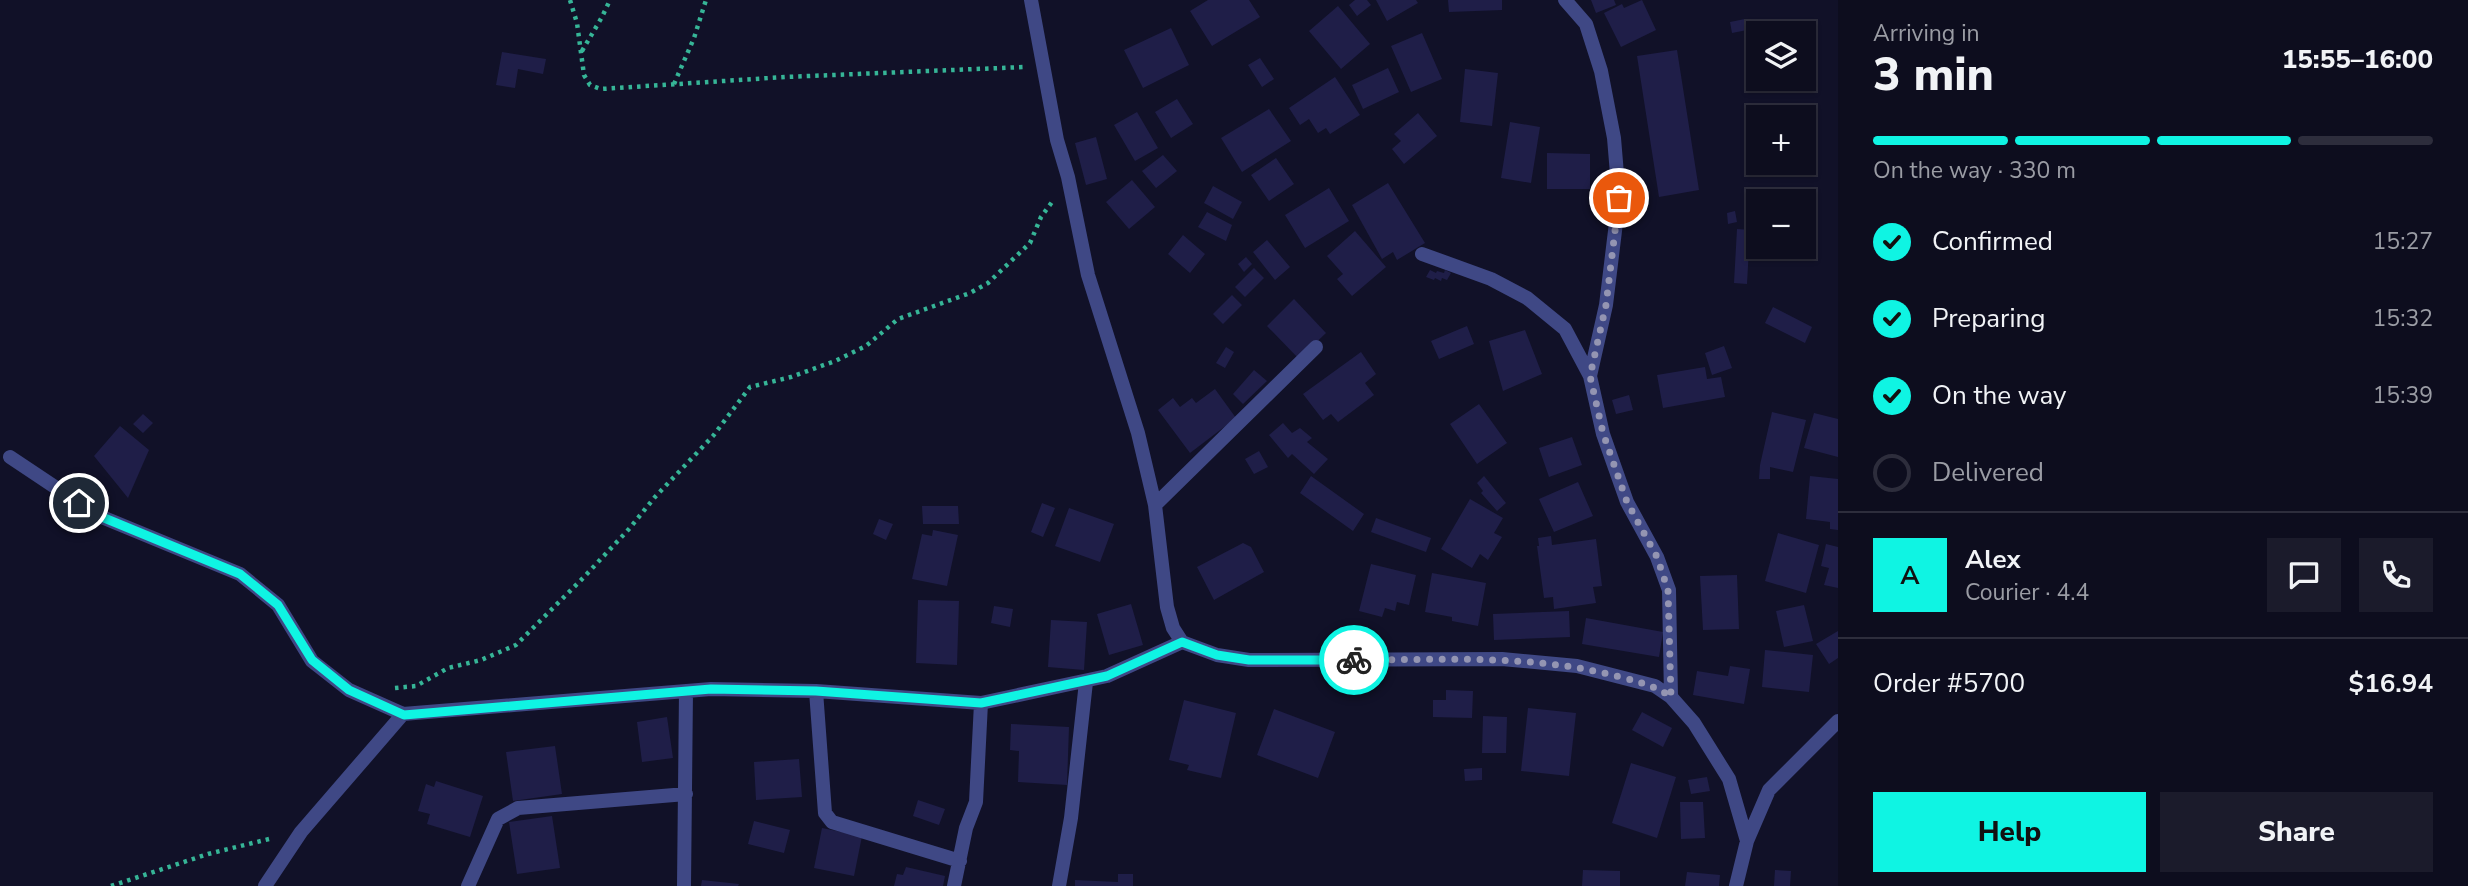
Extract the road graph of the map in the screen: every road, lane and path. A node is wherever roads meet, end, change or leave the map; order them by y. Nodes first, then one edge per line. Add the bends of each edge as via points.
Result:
1 (570, 0) edge
2 (610, 0) edge
3 (706, 0) edge
4 (1031, 0) edge
5 (1565, 0) edge
6 (581, 53) junction
7 (1044, 67) junction
8 (674, 84) junction
9 (1068, 177) junction
10 (1422, 254) dead end
11 (1316, 347) dead end
12 (1590, 376) junction
13 (10, 457) dead end
14 (1156, 505) junction
15 (1182, 642) junction
16 (1086, 682) junction
17 (389, 688) dead end
18 (686, 691) junction
19 (816, 691) junction
20 (1671, 697) junction
21 (981, 703) junction
22 (404, 715) junction
23 (1838, 721) edge
24 (685, 794) junction
25 (301, 832) junction
26 (1748, 841) junction
27 (960, 861) junction
28 (111, 886) edge
29 (265, 886) edge
30 (468, 886) edge
31 (684, 886) edge
32 (954, 886) edge
33 (1059, 886) edge
34 (1736, 886) edge

1 - 6 path
2 - 6 path
3 - 8 path
4 - 7 street
5 - 12 street via 1586,24 1601,71 1619,198 1606,305
6 - 8 path via 584,75 590,85 601,89
7 - 8 path
7 - 9 street
9 - 14 street via 1088,275
9 - 17 path via 1030,243 988,283 898,319 866,345 835,361 750,387 713,436 629,529 516,645 448,668 416,686
10 - 12 street via 1491,279 1527,298 1565,329
11 - 14 street
12 - 20 street via 1603,433 1627,502 1657,557 1668,590
13 - 22 street via 97,515 240,574 278,605 312,660 349,690
14 - 15 street via 1167,607
15 - 16 street
15 - 20 street via 1249,660 1503,659 1577,666 1655,686
16 - 21 street
16 - 33 street
18 - 19 street
18 - 22 street
18 - 24 street
19 - 21 street
19 - 27 street via 825,813 832,822
20 - 26 street via 1694,723 1729,779
21 - 27 street via 976,802
22 - 25 street
23 - 26 street via 1769,790
24 - 30 street via 518,808 498,819
24 - 31 street
25 - 28 path via 208,853
25 - 29 street
26 - 34 street
27 - 32 street

